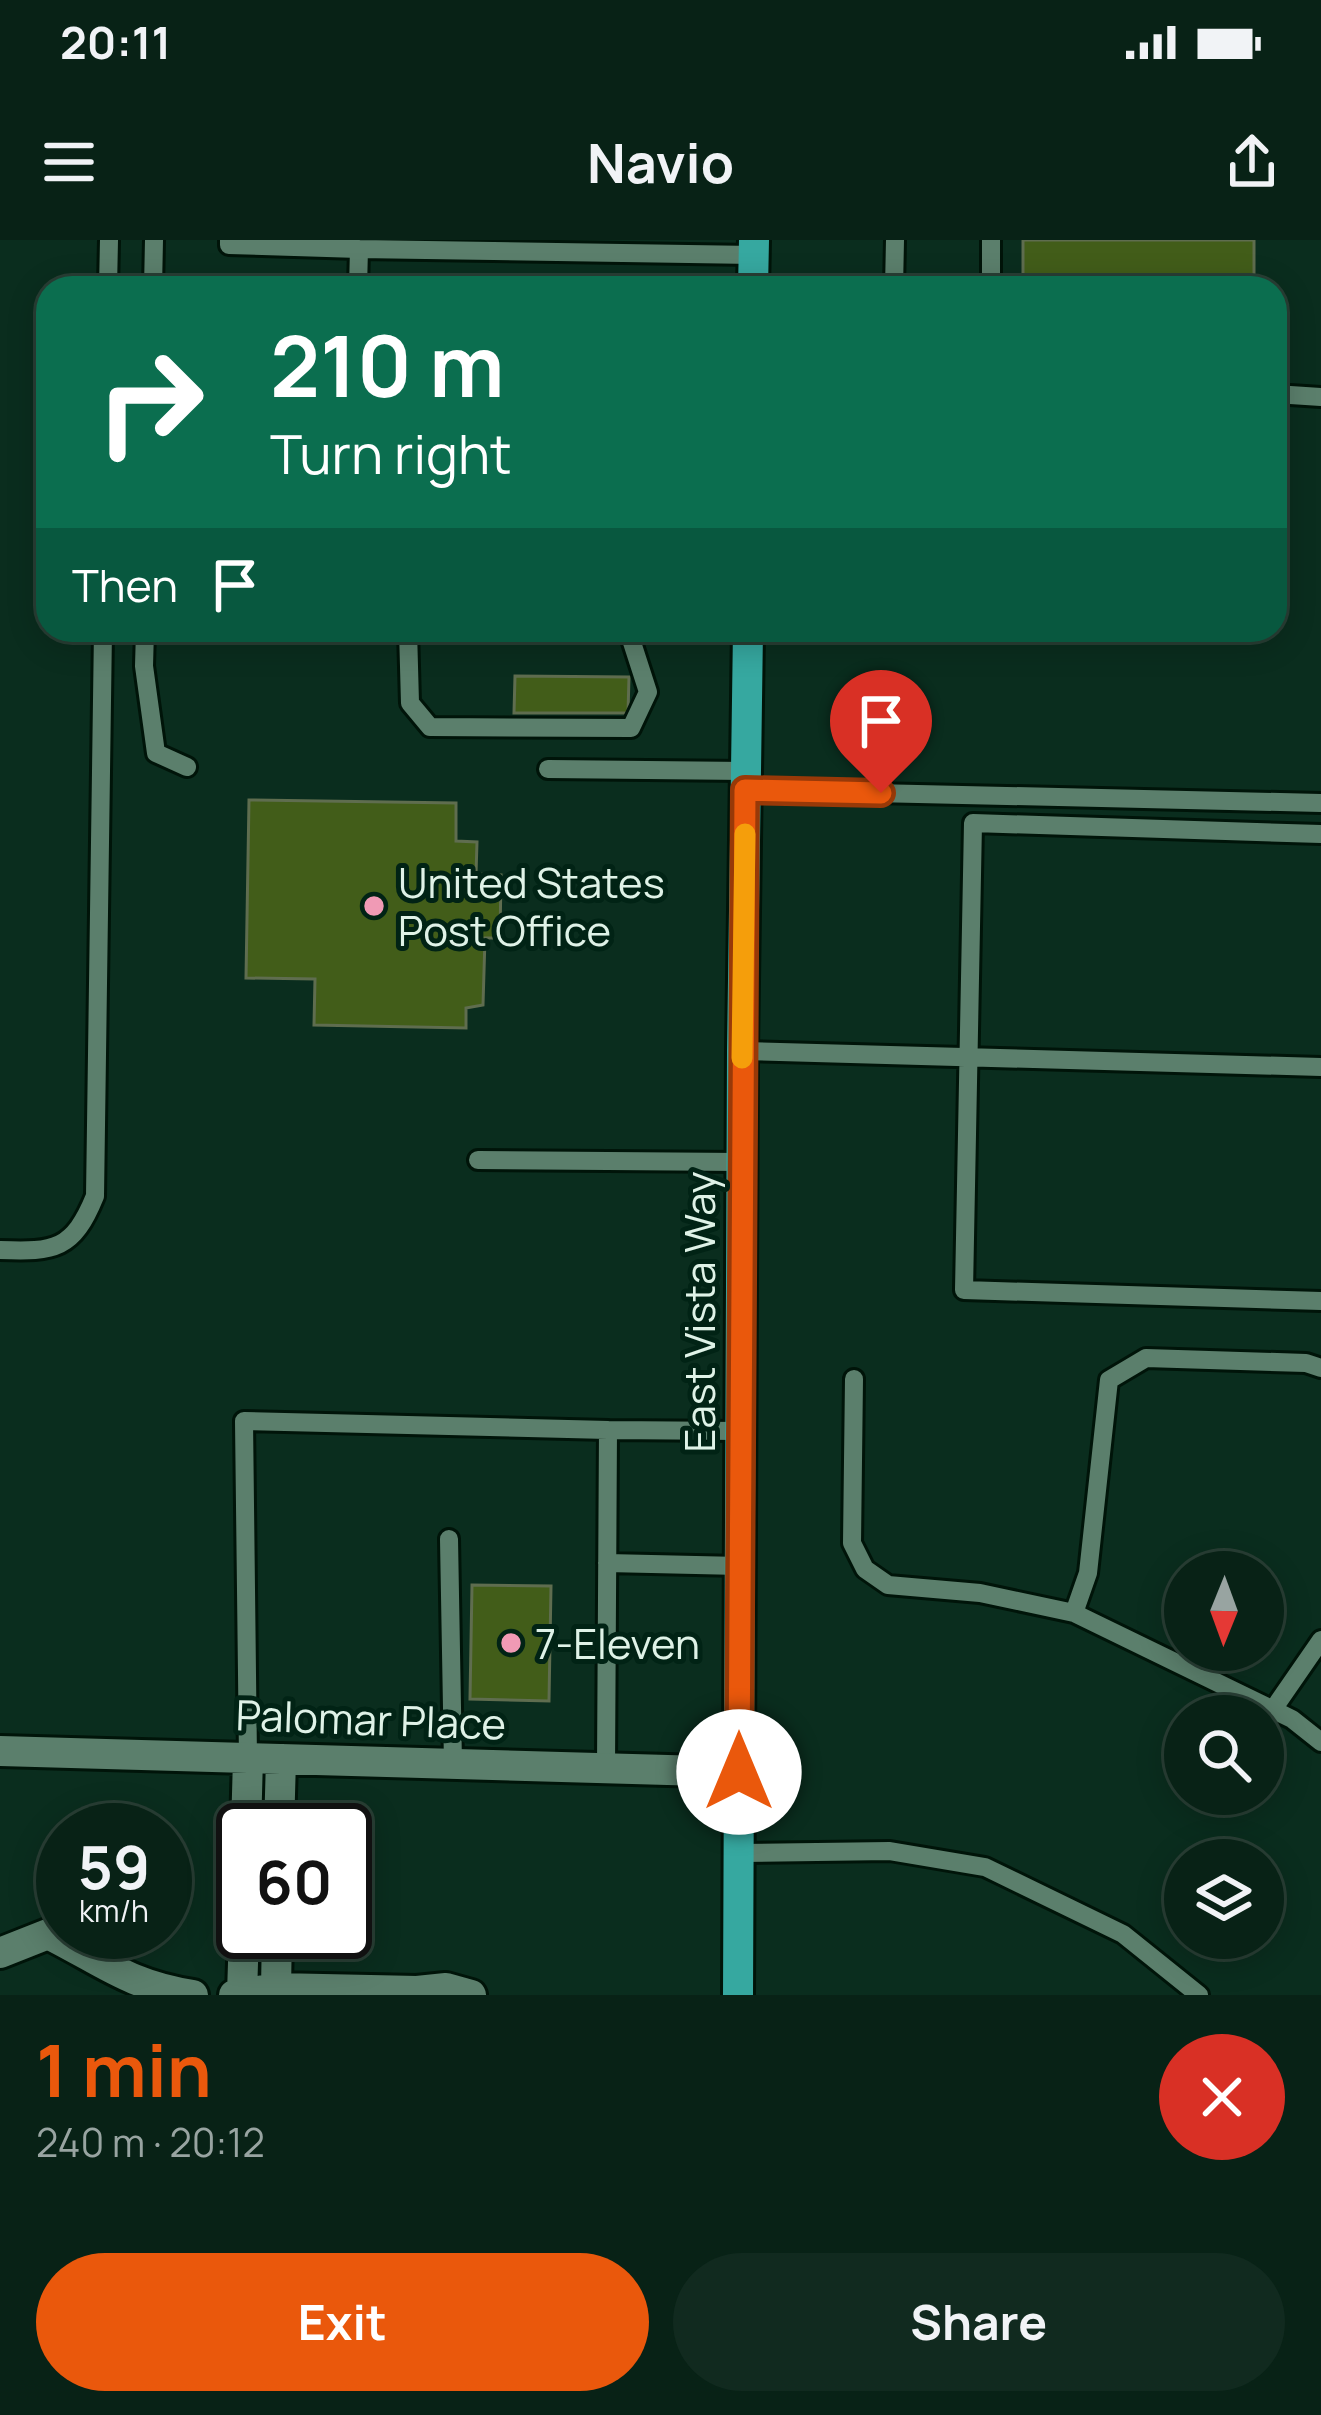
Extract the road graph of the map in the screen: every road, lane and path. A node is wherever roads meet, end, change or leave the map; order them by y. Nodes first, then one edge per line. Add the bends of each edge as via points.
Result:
1 (109, 240) edge
2 (154, 240) edge
3 (229, 240) edge
4 (895, 240) edge
5 (991, 240) edge
6 (534, 246) edge
7 (657, 247) edge
8 (754, 247) edge
9 (358, 249) junction
10 (108, 276) edge
11 (153, 276) edge
12 (358, 276) edge
13 (894, 276) edge
14 (992, 276) edge
15 (1287, 395) edge
16 (1321, 397) edge
17 (104, 642) edge
18 (145, 642) edge
19 (408, 642) edge
20 (632, 642) edge
21 (748, 642) edge
22 (187, 767) dead end
23 (548, 770) dead end
24 (745, 781) junction
25 (1321, 803) edge
26 (1321, 834) edge
27 (742, 1051) junction
28 (968, 1057) junction
29 (1321, 1067) edge
30 (478, 1160) dead end
31 (741, 1162) junction
32 (0, 1250) edge
33 (1321, 1301) edge
34 (1321, 1368) edge
35 (854, 1379) dead end
36 (608, 1430) junction
37 (740, 1431) junction
38 (449, 1539) dead end
39 (607, 1563) junction
40 (740, 1567) junction
41 (1074, 1613) junction
42 (1321, 1640) edge
43 (1240, 1695) edge
44 (1283, 1695) edge
45 (1284, 1716) edge
46 (1321, 1742) edge
47 (0, 1751) edge
48 (248, 1758) junction
49 (281, 1759) junction
50 (453, 1764) junction
51 (606, 1768) junction
52 (739, 1772) junction
53 (247, 1803) edge
54 (280, 1803) edge
55 (738, 1853) junction
56 (0, 1953) edge
57 (241, 1959) edge
58 (277, 1959) edge
59 (276, 1988) junction
60 (420, 1993) edge
61 (193, 1995) edge
62 (238, 1995) edge
63 (471, 1995) edge
64 (738, 1995) edge
65 (1198, 1995) edge

1 - 10 lane
2 - 11 lane
3 - 9 lane
4 - 13 lane
5 - 14 lane
6 - 7 lane
6 - 9 lane
7 - 8 lane
9 - 12 lane
15 - 16 lane
17 - 32 lane via 95,1196 81,1231 47,1252
18 - 22 lane via 156,753
19 - 20 lane via 410,703 430,727 631,728 648,692
21 - 24 main road, East Vista Way
23 - 24 lane
24 - 25 lane
24 - 27 main road, East Vista Way
26 - 28 lane via 973,823
27 - 28 lane
27 - 31 main road, East Vista Way
28 - 29 lane
28 - 33 lane via 964,1290
30 - 31 lane
31 - 37 main road, East Vista Way
34 - 41 lane via 1146,1358 1108,1379 1088,1573
35 - 41 lane via 852,1543 865,1569 888,1586 980,1593
36 - 37 lane
36 - 39 lane
36 - 48 lane via 244,1421
37 - 40 main road, East Vista Way
38 - 50 lane
39 - 40 lane
39 - 51 lane
40 - 52 main road, East Vista Way
41 - 43 lane
42 - 44 lane
45 - 46 lane
47 - 48 street, Palomar Place
48 - 49 street, Palomar Place
48 - 53 street
49 - 50 street, Palomar Place
49 - 54 street
50 - 51 street, Palomar Place
51 - 52 street, Palomar Place
52 - 55 main road, East Vista Way
55 - 64 main road, East Vista Way
55 - 65 lane via 890,1851 985,1867 1123,1934
56 - 61 street via 48,1934 153,1989
57 - 62 street
58 - 59 street
59 - 60 street
59 - 62 street
60 - 63 street via 446,1988

